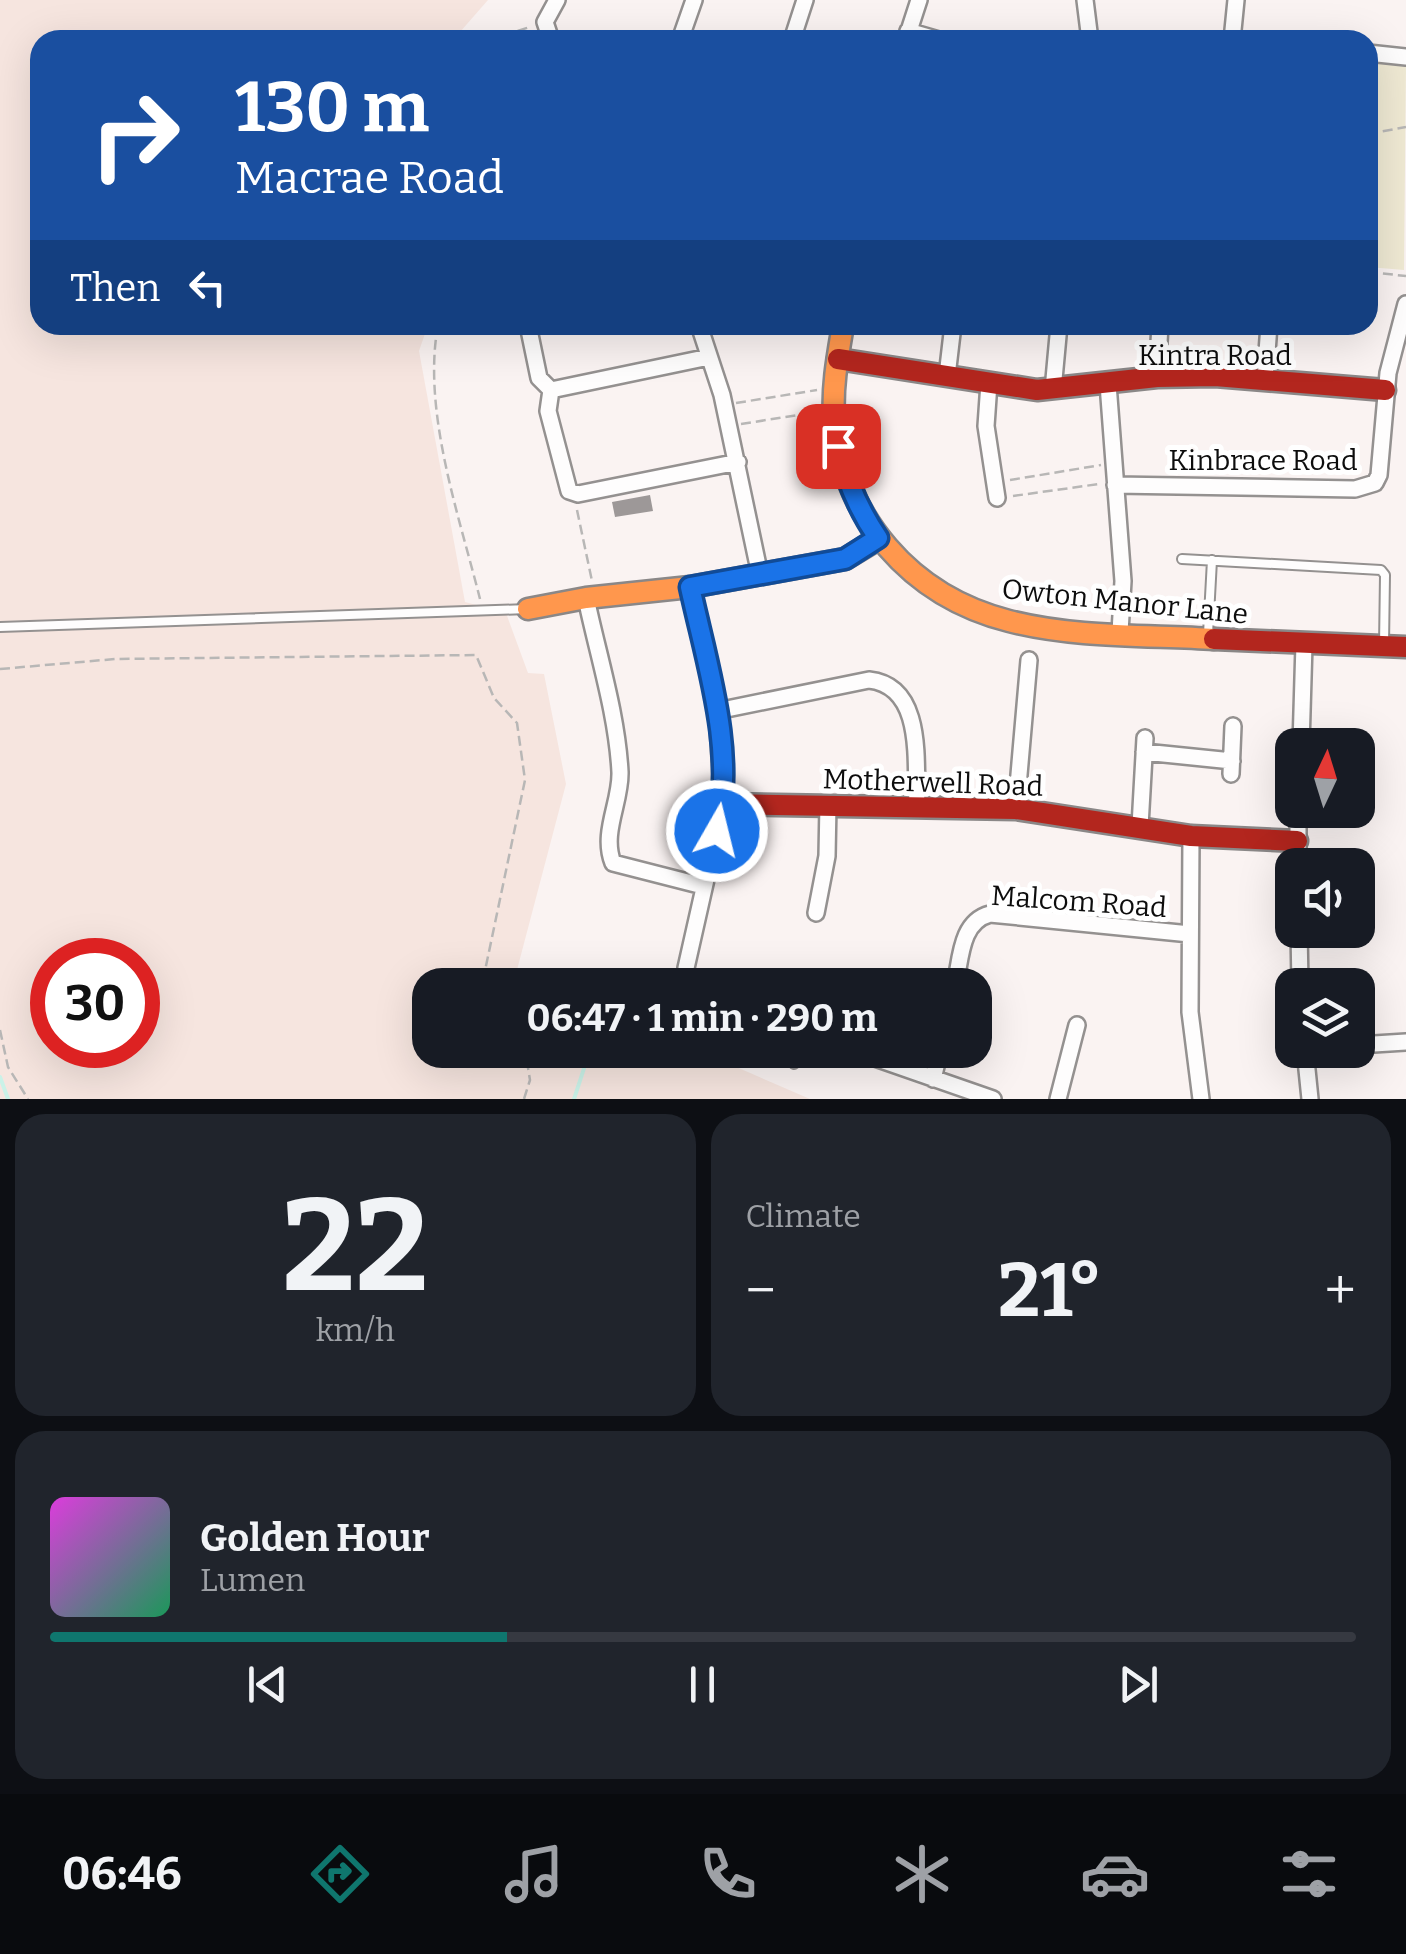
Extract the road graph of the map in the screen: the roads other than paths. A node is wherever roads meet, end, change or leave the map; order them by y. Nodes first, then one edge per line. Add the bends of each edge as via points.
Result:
1 (557, 0) edge
2 (694, 0) edge
3 (806, 0) edge
4 (919, 0) edge
5 (1085, 0) edge
6 (1236, 0) edge
7 (548, 30) edge
8 (684, 30) edge
9 (796, 30) edge
10 (909, 30) edge
11 (1089, 30) edge
12 (1238, 30) edge
13 (1378, 54) edge
14 (1406, 57) edge
15 (1406, 304) edge
16 (530, 335) edge
17 (702, 335) edge
18 (842, 335) edge
19 (953, 335) edge
20 (1058, 335) edge
21 (1159, 335) edge
22 (1268, 335) edge
23 (709, 357) junction
24 (838, 359) junction
25 (947, 376) junction
26 (1157, 376) junction
27 (1265, 378) junction
28 (990, 383) junction
29 (1108, 384) junction
30 (551, 390) junction
31 (1053, 390) junction
32 (1385, 390) junction
33 (738, 462) junction
34 (1115, 483) junction
35 (995, 490) road end
36 (878, 538) junction
37 (1182, 558) dead end
38 (1212, 560) junction
39 (760, 576) junction
40 (690, 587) junction
41 (590, 598) junction
42 (528, 609) joint
43 (0, 627) edge
44 (1120, 632) junction
45 (1207, 638) junction
46 (1304, 644) junction
47 (1395, 647) edge
48 (1030, 660) dead end
49 (717, 711) junction
50 (1233, 726) dead end
51 (1302, 728) edge
52 (724, 804) junction
53 (828, 804) junction
54 (918, 806) junction
55 (1016, 809) junction
56 (1140, 826) junction
57 (1297, 828) edge
58 (1191, 836) junction
59 (1297, 841) junction
60 (1297, 848) edge
61 (704, 886) junction
62 (816, 913) dead end
63 (1190, 934) junction
64 (686, 968) edge
65 (959, 968) edge
66 (1076, 1025) dead end
67 (1406, 1042) edge
68 (1375, 1044) edge
69 (902, 1068) edge
70 (936, 1068) edge
71 (1307, 1068) edge
72 (933, 1079) junction
73 (993, 1099) edge
74 (1058, 1099) edge
75 (1201, 1099) edge
76 (1310, 1099) edge

1 - 7 street
2 - 8 street
3 - 9 street
4 - 10 street
5 - 11 street
6 - 12 street
13 - 14 street
15 - 32 street
16 - 30 street via 539,378
17 - 23 street
18 - 24 street, Owton Manor Lane
19 - 25 street
20 - 31 street
21 - 26 street
22 - 27 street
23 - 30 street
23 - 33 street
24 - 25 street, Kintra Road
24 - 36 street, Owton Manor Lane via 828,413 860,513
25 - 28 street, Kintra Road
26 - 27 street, Kintra Road
26 - 29 street, Kintra Road
27 - 32 street, Kintra Road
28 - 31 street, Kintra Road
28 - 35 street via 986,426
29 - 31 street, Kintra Road
29 - 34 street
30 - 33 street via 548,411 570,491
32 - 34 street, Kinbrace Road via 1379,474 1367,488
33 - 39 street
34 - 44 street
36 - 39 street via 854,556
36 - 44 street, Owton Manor Lane via 933,592 982,614
37 - 38 lane
38 - 45 lane
38 - 47 lane via 1381,570
39 - 40 street
40 - 41 street
40 - 49 street
41 - 42 street
41 - 61 street via 618,749 608,845 613,863
42 - 43 lane
44 - 45 street, Owton Manor Lane
45 - 46 street, Owton Manor Lane
46 - 47 street, Owton Manor Lane
46 - 51 street
48 - 55 street
49 - 52 street
49 - 54 street via 869,680 893,686 910,713
50 - 56 street via 1231,767 1144,745
52 - 53 street, Motherwell Road
52 - 61 street
53 - 54 street, Motherwell Road
53 - 62 street
54 - 55 street, Motherwell Road
55 - 56 street, Motherwell Road
56 - 58 street, Motherwell Road
57 - 59 street
58 - 59 street, Motherwell Road
58 - 63 street
59 - 60 street
61 - 64 street
63 - 65 street, Malcom Road via 990,914 968,929
63 - 75 street via 1190,1012
66 - 74 street
67 - 68 street
69 - 72 street
70 - 72 street
71 - 76 street
72 - 73 street

